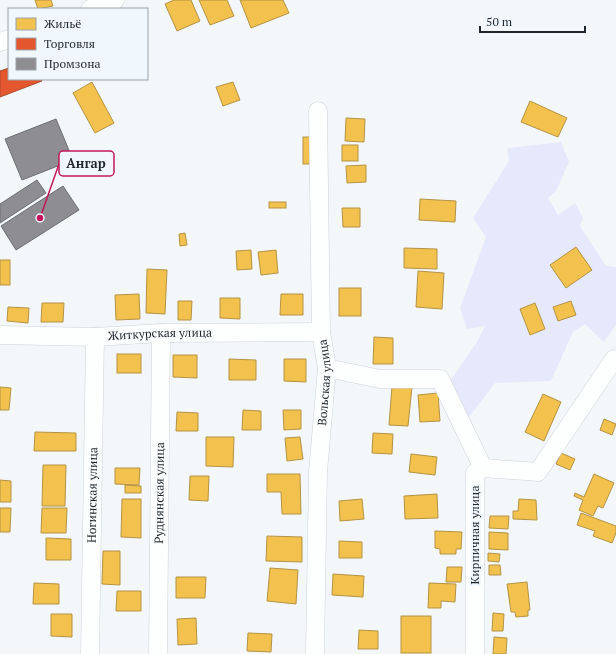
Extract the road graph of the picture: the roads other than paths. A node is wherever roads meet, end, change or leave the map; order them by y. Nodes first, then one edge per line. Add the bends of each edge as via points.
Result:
1 (115, 0) edge
2 (93, 8) edge
3 (318, 111) dead end
4 (321, 332) junction
5 (161, 333) junction
6 (0, 335) edge
7 (95, 337) junction
8 (615, 360) edge
9 (327, 368) junction
10 (483, 468) junction
11 (90, 654) edge
12 (158, 654) edge
13 (315, 654) edge
14 (475, 654) edge

1 - 2 street
3 - 4 street, Вольская улица
4 - 5 street, Житкурская улица
4 - 9 street, Вольская улица
5 - 7 street, Житкурская улица
5 - 12 street, Руднянская улица
6 - 7 street, Житкурская улица
7 - 11 street, Ногинская улица
8 - 10 street, Кирпичная улица via 538,472
9 - 10 street via 380,379 440,379
9 - 13 street, Вольская улица via 318,472
10 - 14 street, Кирпичная улица via 475,473

